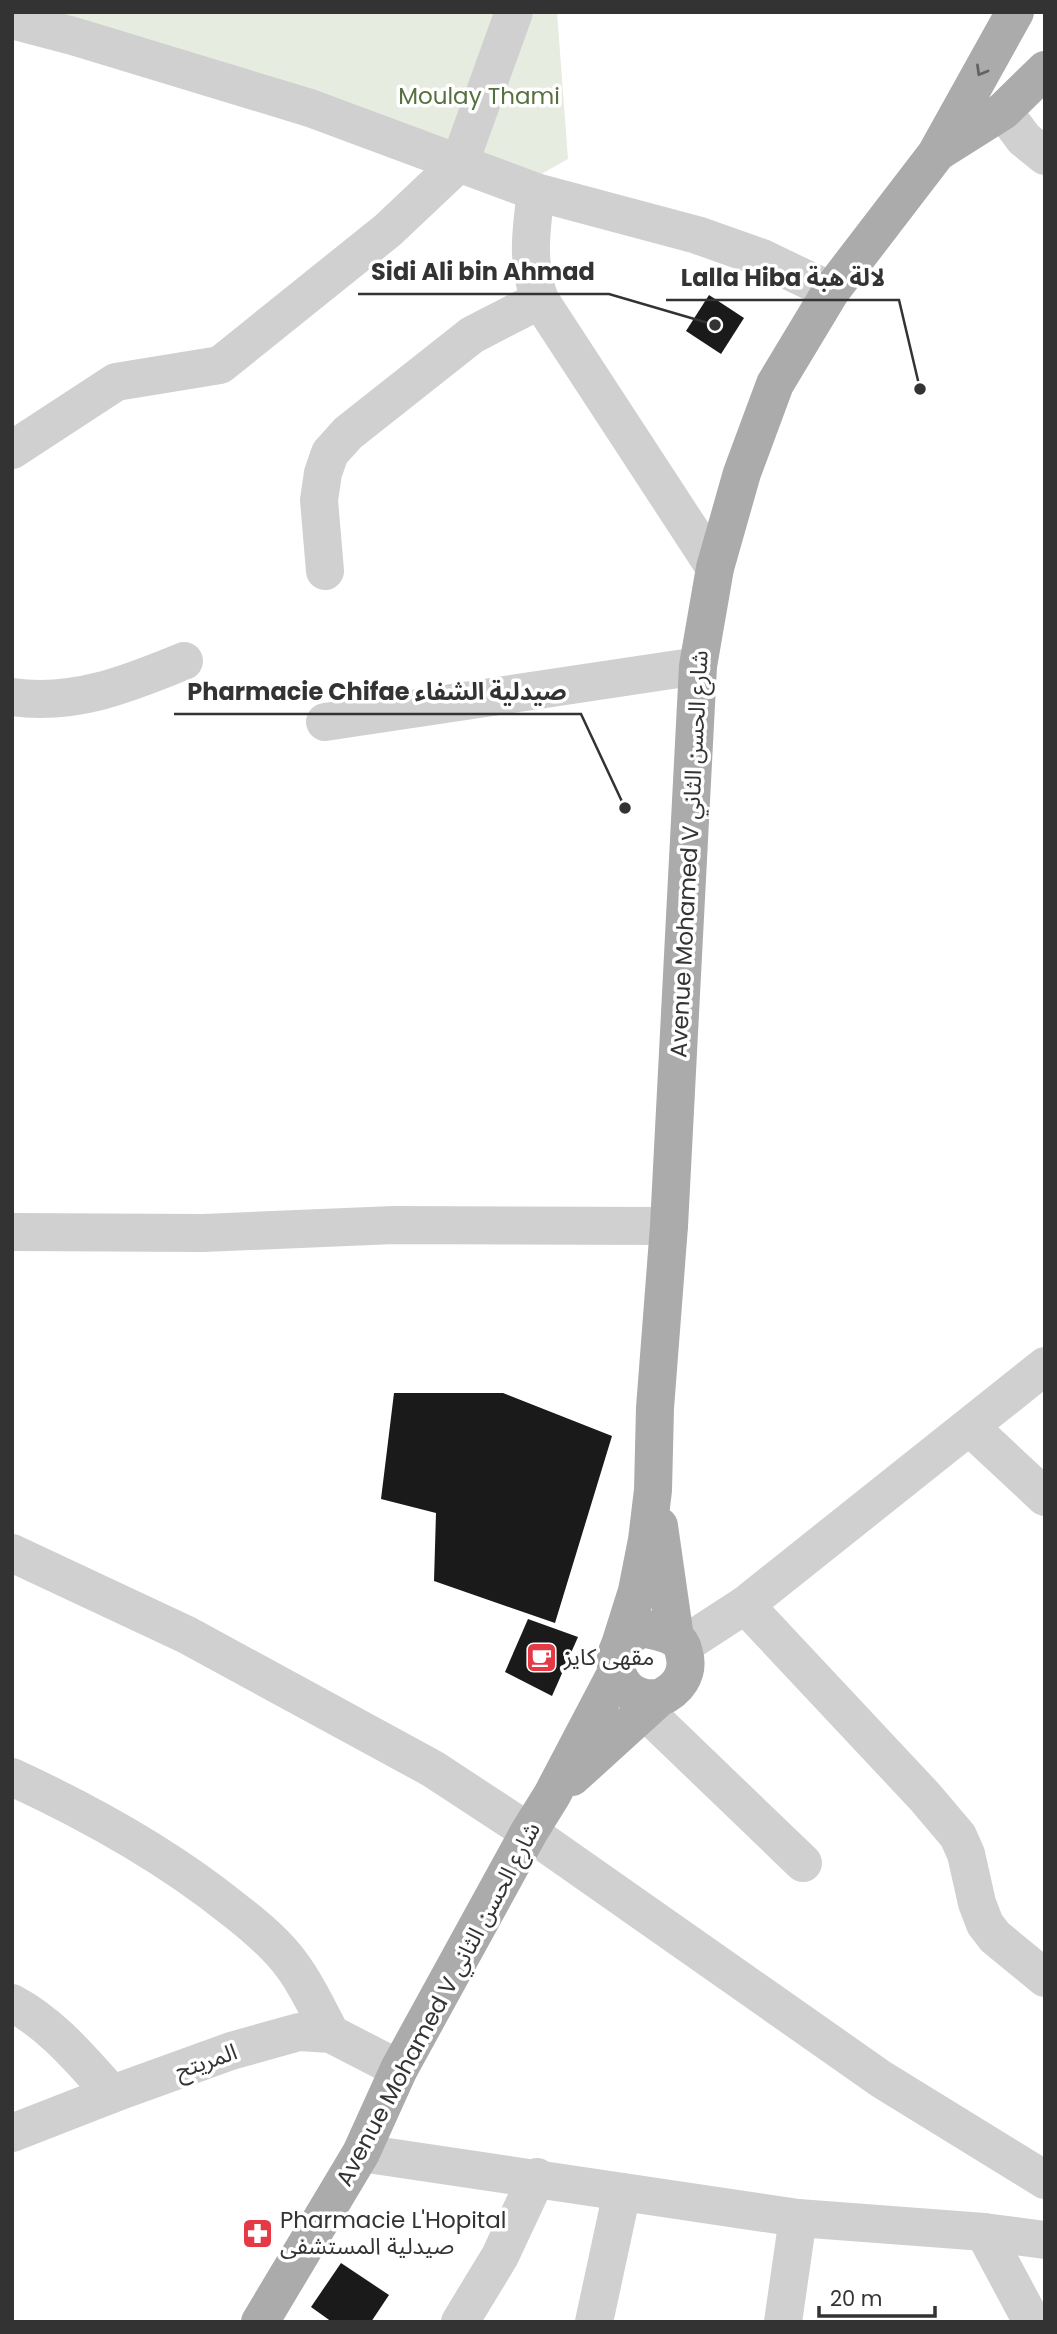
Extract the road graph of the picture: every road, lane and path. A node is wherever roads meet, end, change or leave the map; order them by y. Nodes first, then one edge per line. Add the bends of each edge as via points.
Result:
1 (514, 12) edge
2 (1015, 12) edge
3 (12, 20) edge
4 (1045, 70) edge
5 (1003, 111) junction
6 (936, 154) junction
7 (1045, 156) edge
8 (460, 162) junction
9 (536, 192) junction
10 (831, 291) junction
11 (540, 300) junction
12 (12, 450) edge
13 (715, 568) junction
14 (325, 571) dead end
15 (184, 661) dead end
16 (698, 666) junction
17 (12, 697) edge
18 (325, 722) dead end
19 (668, 1226) junction
20 (12, 1232) edge
21 (1045, 1366) edge
22 (970, 1427) junction
23 (653, 1490) junction
24 (1045, 1497) edge
25 (12, 1553) edge
26 (745, 1605) junction
27 (679, 1642) junction
28 (618, 1659) junction
29 (652, 1704) junction
30 (12, 1777) edge
31 (552, 1795) junction
32 (529, 1832) junction
33 (803, 1863) dead end
34 (1045, 1978) edge
35 (12, 2003) edge
36 (331, 2034) junction
37 (400, 2069) junction
38 (112, 2094) junction
39 (12, 2133) edge
40 (361, 2152) junction
41 (537, 2177) junction
42 (1045, 2180) edge
43 (622, 2192) junction
44 (798, 2218) junction
45 (984, 2232) junction
46 (1045, 2240) edge
47 (260, 2322) edge
48 (460, 2322) edge
49 (594, 2322) edge
50 (783, 2322) edge
51 (1032, 2322) edge

1 - 8 street
2 -> 6 main road, Avenue Mohamed V شارع الحسن الثاني
3 - 8 street via 310,108
4 - 5 main road, Avenue Mohamed V شارع الحسن الثاني
5 - 6 main road, Avenue Mohamed V شارع الحسن الثاني
5 - 7 street via 1024,139
6 - 10 main road, Avenue Mohamed V شارع الحسن الثاني
8 - 9 street
8 - 12 street via 388,230 220,365 116,382
9 - 10 street via 697,235 762,258
9 - 11 street via 530,254
10 - 13 main road, Avenue Mohamed V شارع الحسن الثاني via 775,384 742,473
11 - 13 street
11 - 14 street via 472,335 348,433 330,453 319,500
13 - 16 main road, Avenue Mohamed V شارع الحسن الثاني
15 - 17 street via 122,686 63,699
16 - 18 street
16 - 19 main road, Avenue Mohamed V شارع الحسن الثاني
19 - 20 street via 394,1225 203,1233
19 - 23 main road, Avenue Mohamed V شارع الحسن الثاني
21 - 22 street
22 - 24 street
22 - 26 street
23 - 27 main road, Avenue Mohamed V شارع الحسن الثاني
23 - 28 main road, Avenue Mohamed V شارع الحسن الثاني via 637,1591
25 - 32 street via 187,1635 386,1742
26 - 27 street
26 - 34 street via 958,1836 985,1924
27 - 28 main road via 643,1628 630,1634
27 - 29 main road via 686,1658 680,1683
28 - 29 main road via 626,1689
28 - 31 main road, Avenue Mohamed V شارع الحسن الثاني
29 - 31 main road, Avenue Mohamed V شارع الحسن الثاني
29 - 33 street
30 - 36 street via 149,1849 243,1916 294,1967
31 - 32 main road, Avenue Mohamed V شارع الحسن الثاني
32 - 37 main road, Avenue Mohamed V شارع الحسن الثاني
32 - 42 street via 881,2079
35 - 38 street via 67,2044
36 - 37 street, المريتح
36 - 38 street, المريتح via 299,2032
37 - 40 main road, Avenue Mohamed V شارع الحسن الثاني
38 - 39 street, المريتح
40 - 41 street
40 - 47 main road, Avenue Mohamed V شارع الحسن الثاني
41 - 43 street
41 - 48 street via 500,2256
43 - 44 street
43 - 49 street
44 - 45 street
44 - 50 street
45 - 46 street
45 - 51 street

